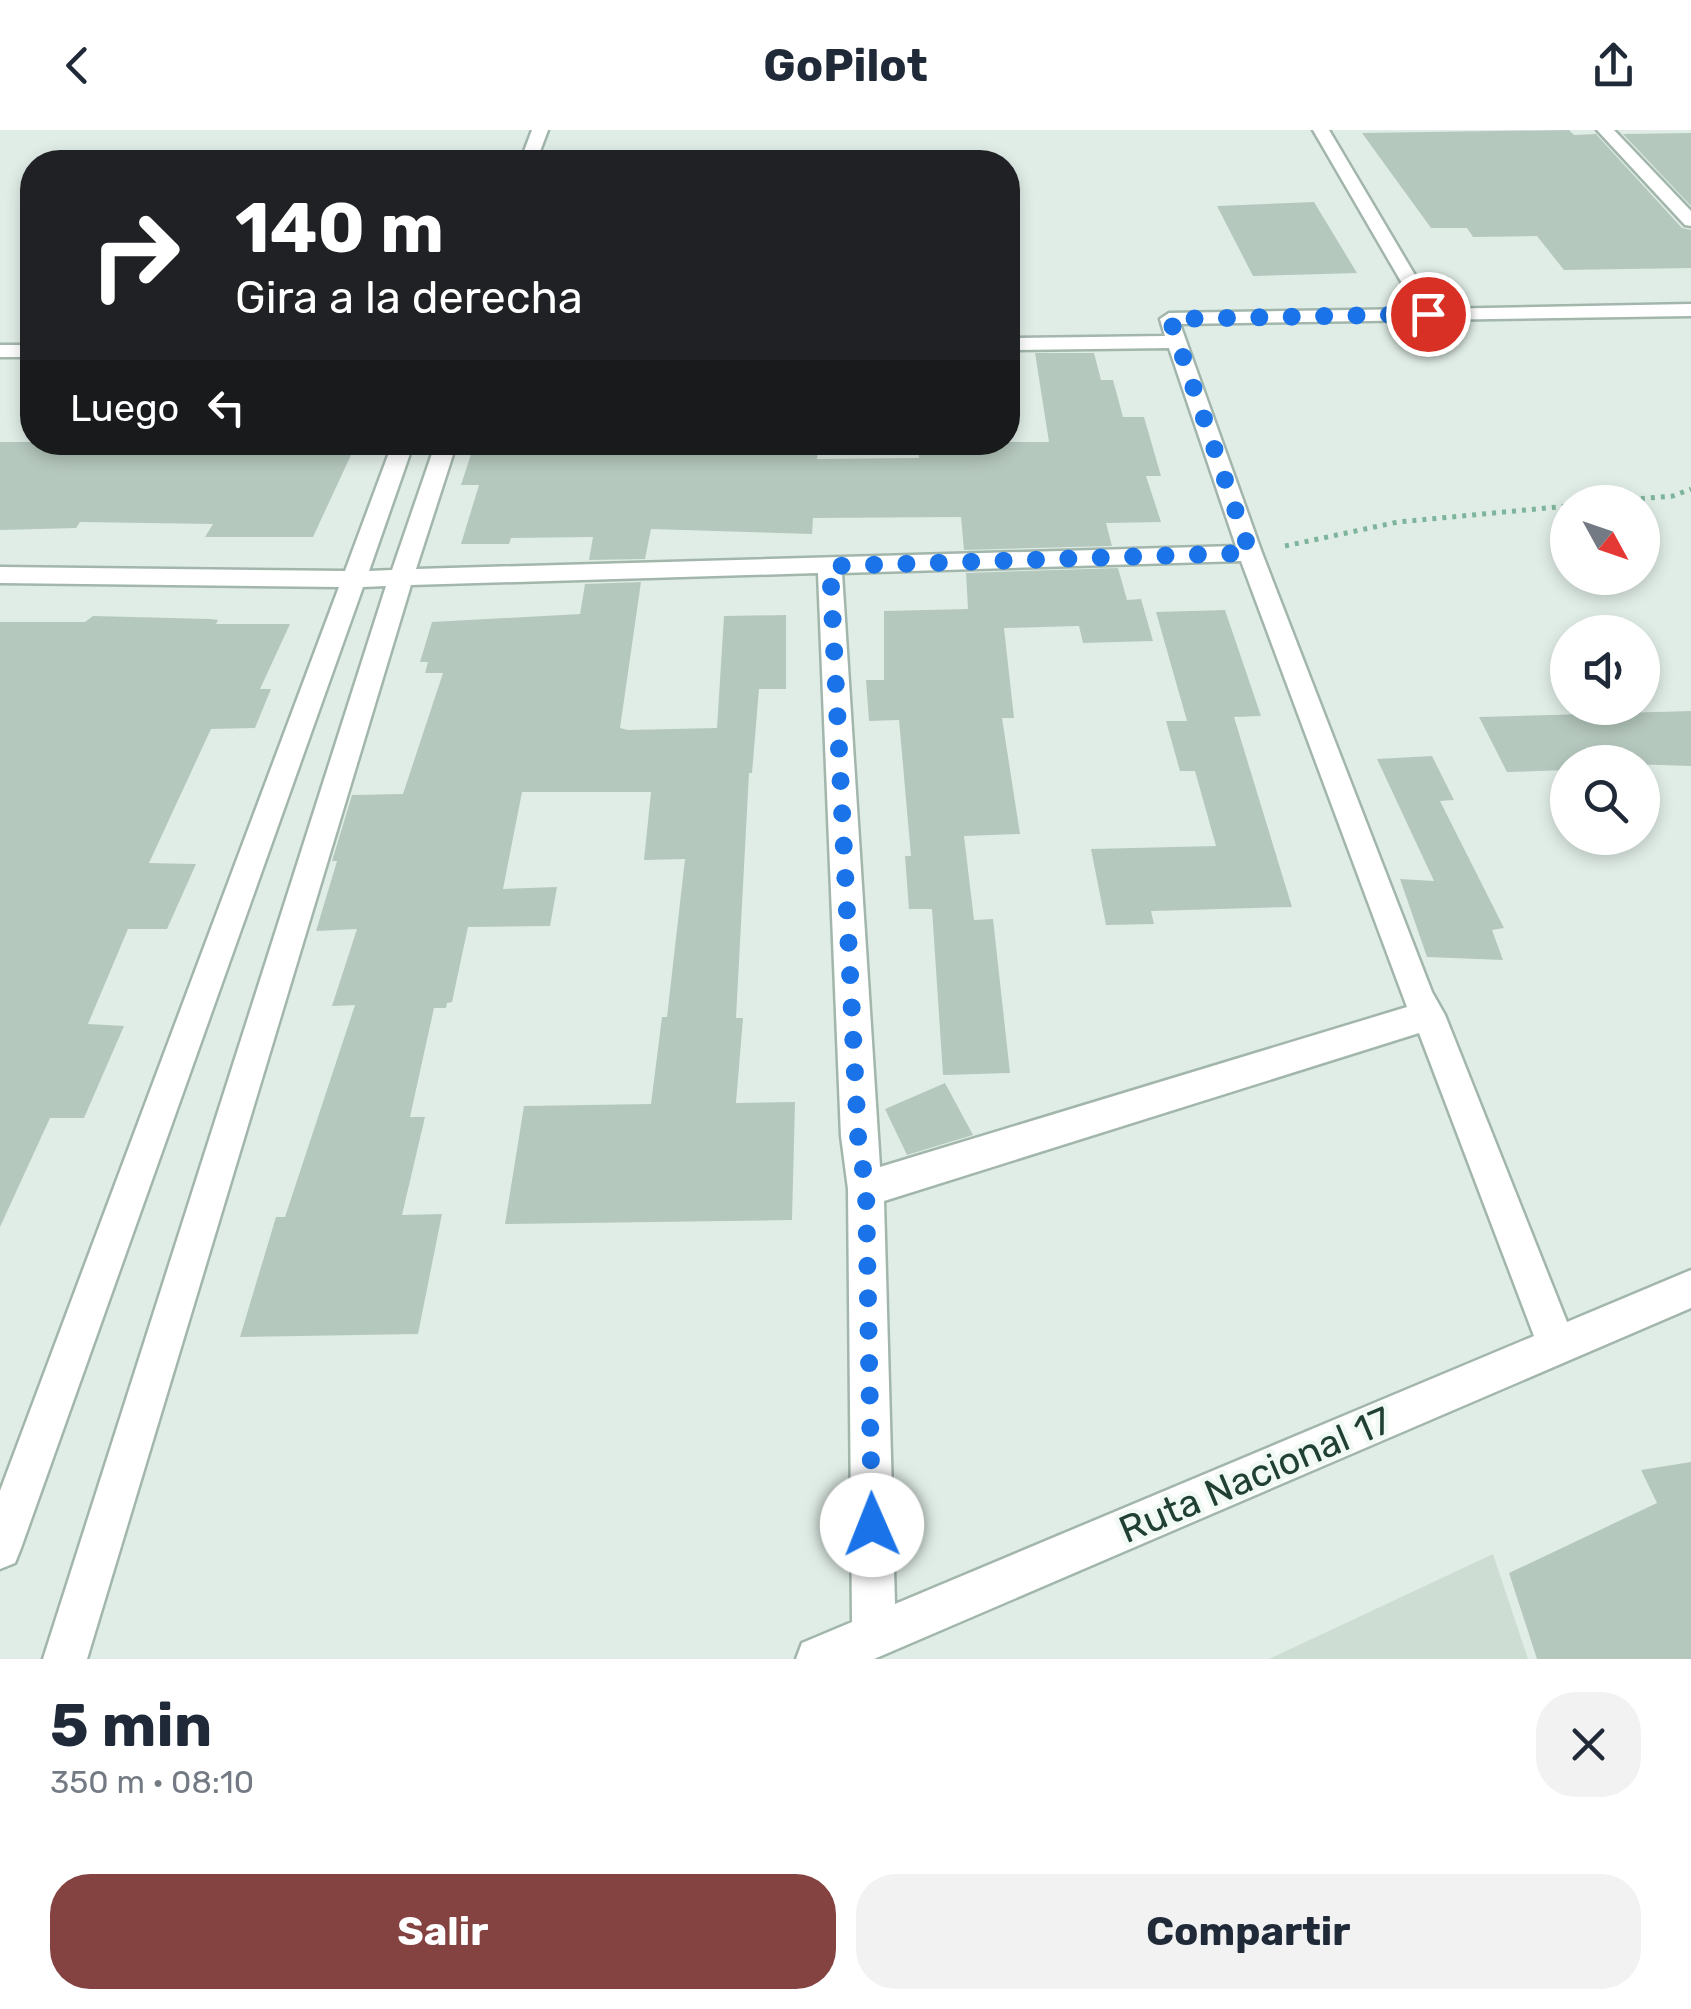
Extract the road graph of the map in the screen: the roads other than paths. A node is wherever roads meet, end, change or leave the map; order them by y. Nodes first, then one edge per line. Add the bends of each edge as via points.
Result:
1 (1321, 130) edge
2 (1605, 130) edge
3 (1691, 221) edge
4 (1691, 310) edge
5 (1428, 314) junction
6 (1178, 342) junction
7 (1020, 344) edge
8 (399, 455) edge
9 (443, 455) edge
10 (1250, 553) junction
11 (830, 566) junction
12 (402, 574) junction
13 (0, 575) edge
14 (352, 578) junction
15 (1429, 1015) junction
16 (866, 1189) junction
17 (1691, 1289) edge
18 (1557, 1346) junction
19 (0, 1548) edge
20 (874, 1637) junction
21 (65, 1659) edge
22 (818, 1659) edge

1 - 5 street
2 - 3 street
4 - 5 street
5 - 6 street via 1170,319
6 - 7 street
6 - 10 street
8 - 14 street
9 - 12 street
10 - 11 street
10 - 15 street
11 - 12 street
11 - 16 street
12 - 14 street
12 - 21 street
13 - 14 street
14 - 19 street
15 - 16 street
15 - 18 street
16 - 20 street
17 - 18 street, Ruta Nacional 17
18 - 20 street, Ruta Nacional 17
20 - 22 street, Ruta Nacional 17

